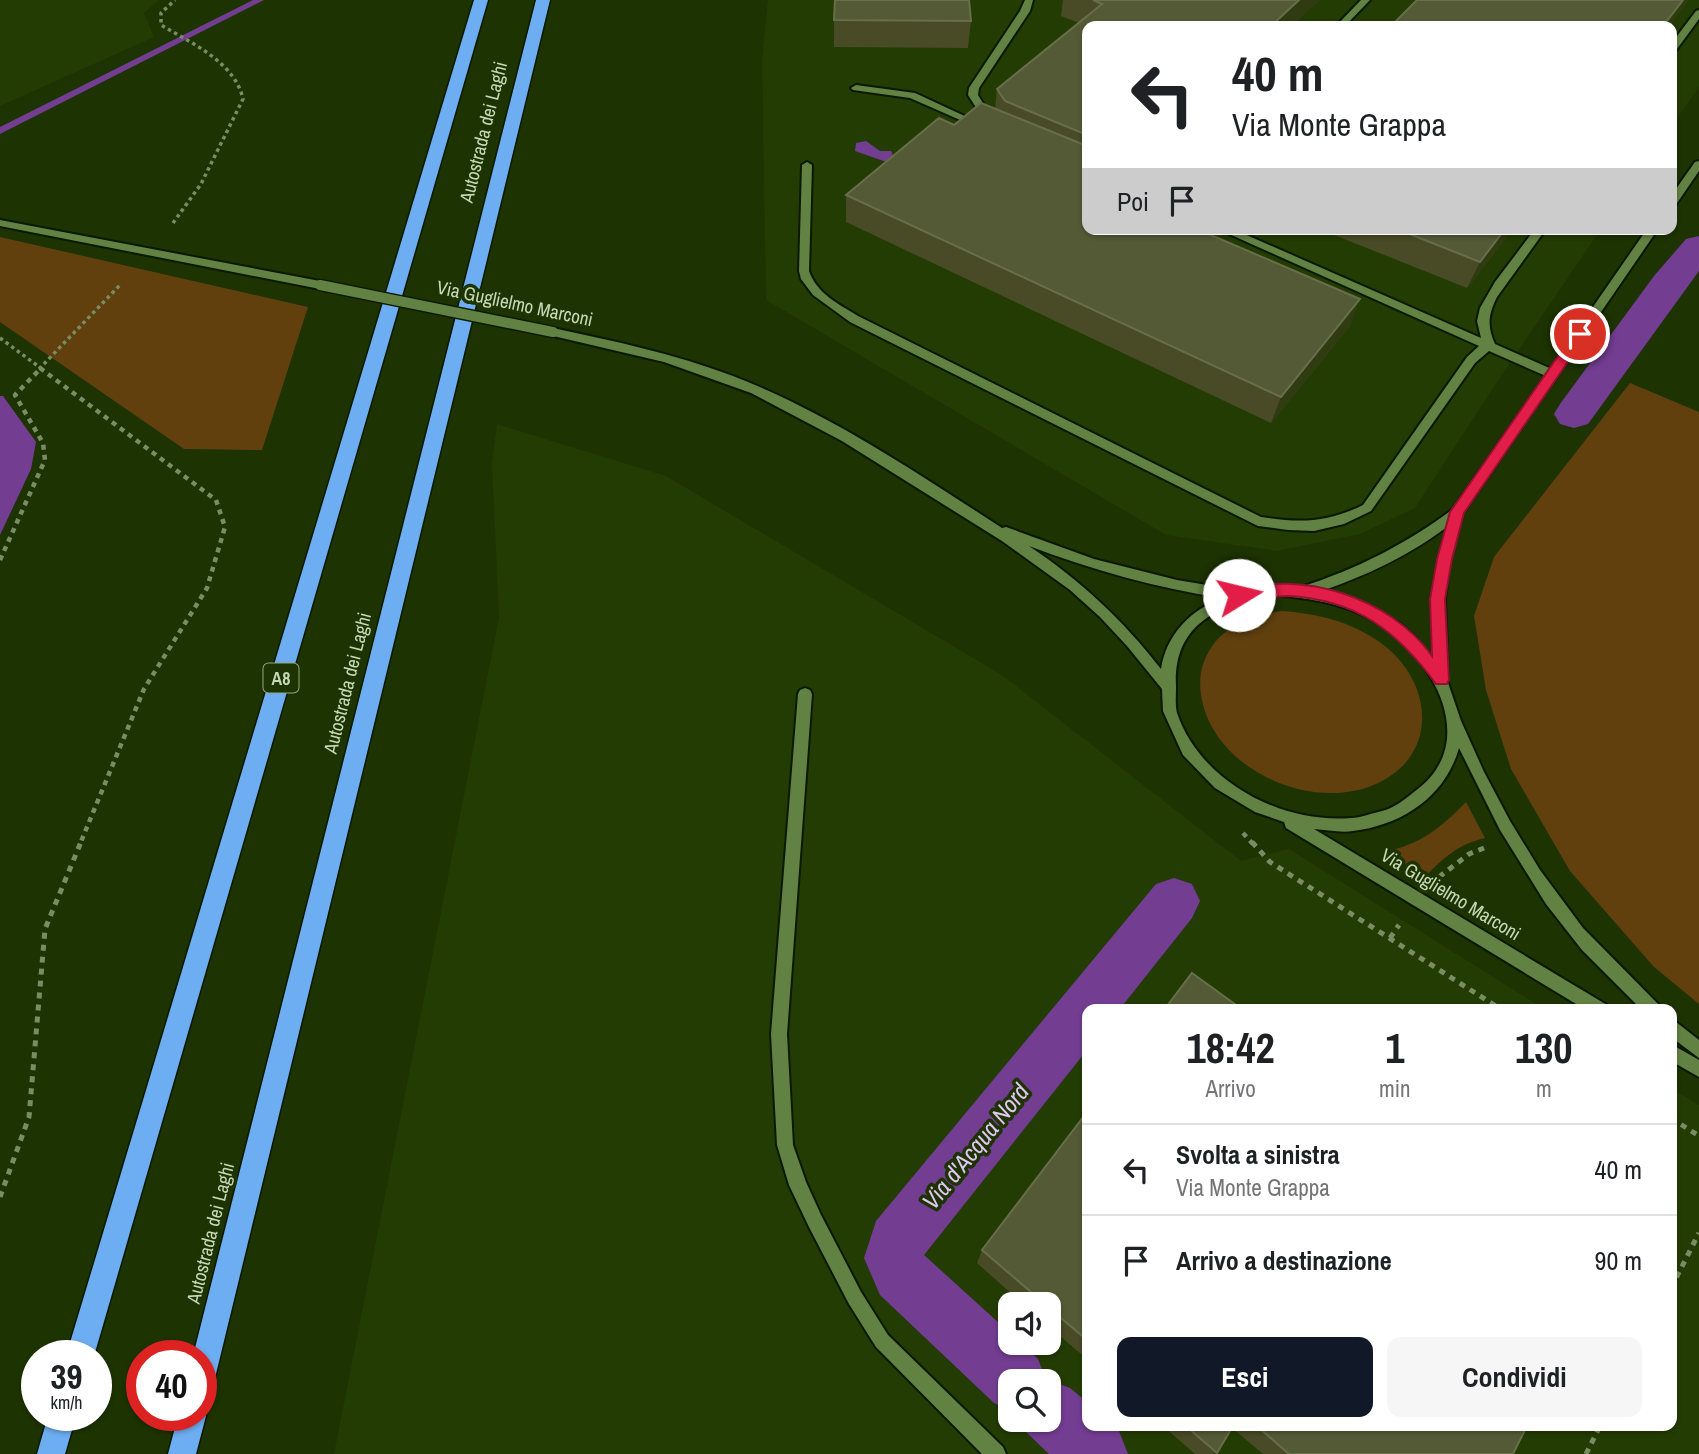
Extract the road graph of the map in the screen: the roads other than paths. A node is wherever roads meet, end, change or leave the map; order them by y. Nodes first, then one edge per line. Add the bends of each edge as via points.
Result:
1 (481, 0) edge
2 (543, 0) edge
3 (1029, 0) edge
4 (1366, 0) edge
5 (1699, 13) edge
6 (1345, 21) edge
7 (1677, 43) edge
8 (856, 88) dead end
9 (984, 127) edge
10 (996, 132) edge
11 (807, 165) dead end
12 (1697, 168) edge
13 (1677, 196) edge
14 (0, 223) edge
15 (1237, 235) edge
16 (1537, 235) edge
17 (1649, 235) edge
18 (1489, 344) junction
19 (1552, 374) junction
20 (1457, 512) junction
21 (985, 524) junction
22 (1306, 591) junction
23 (1239, 595) junction
24 (1441, 680) junction
25 (1165, 684) junction
26 (805, 694) dead end
27 (1454, 720) junction
28 (1277, 815) junction
29 (1591, 1004) edge
30 (1647, 1004) edge
31 (1677, 1031) edge
32 (1699, 1050) edge
33 (1677, 1056) edge
34 (1699, 1069) edge
35 (85, 1340) edge
36 (210, 1340) edge
37 (58, 1431) edge
38 (188, 1431) edge
39 (51, 1454) edge
40 (182, 1454) edge
41 (996, 1454) edge

1 - 35 highway, Autostrada dei Laghi / A8
2 - 36 highway, Autostrada dei Laghi
3 - 10 street via 974,88 973,95
4 - 6 street
5 - 7 street
8 - 9 street via 912,95
11 - 18 street via 804,271 805,280 820,295 854,319 1258,521 1318,527 1367,508 1471,360
12 - 13 street
14 - 21 street, Via Guglielmo Marconi, bridge via 553,332 716,375 779,399 828,426
15 - 18 street
16 - 18 street via 1483,313 1482,327
17 - 19 street
18 - 19 street
19 - 20 street
20 - 22 street via 1379,565
20 - 24 street via 1438,599
21 - 23 street, Via Guglielmo Marconi via 1121,573 1178,588
21 - 25 street, Via Guglielmo Marconi via 1096,605
22 - 23 street
22 - 24 street via 1347,601 1385,620 1418,647
23 - 25 street via 1208,608 1185,629 1170,654
24 - 27 street
25 - 28 street via 1172,722 1194,759 1228,791
26 - 41 street via 779,1034 785,1145 831,1255 882,1341
27 - 28 street via 1452,750 1441,777 1420,800 1391,816 1355,824 1317,824
27 - 30 street via 1479,780 1513,841 1562,912
28 - 29 street, Via Guglielmo Marconi
31 - 32 street
33 - 34 street
37 - 39 highway
38 - 40 highway

